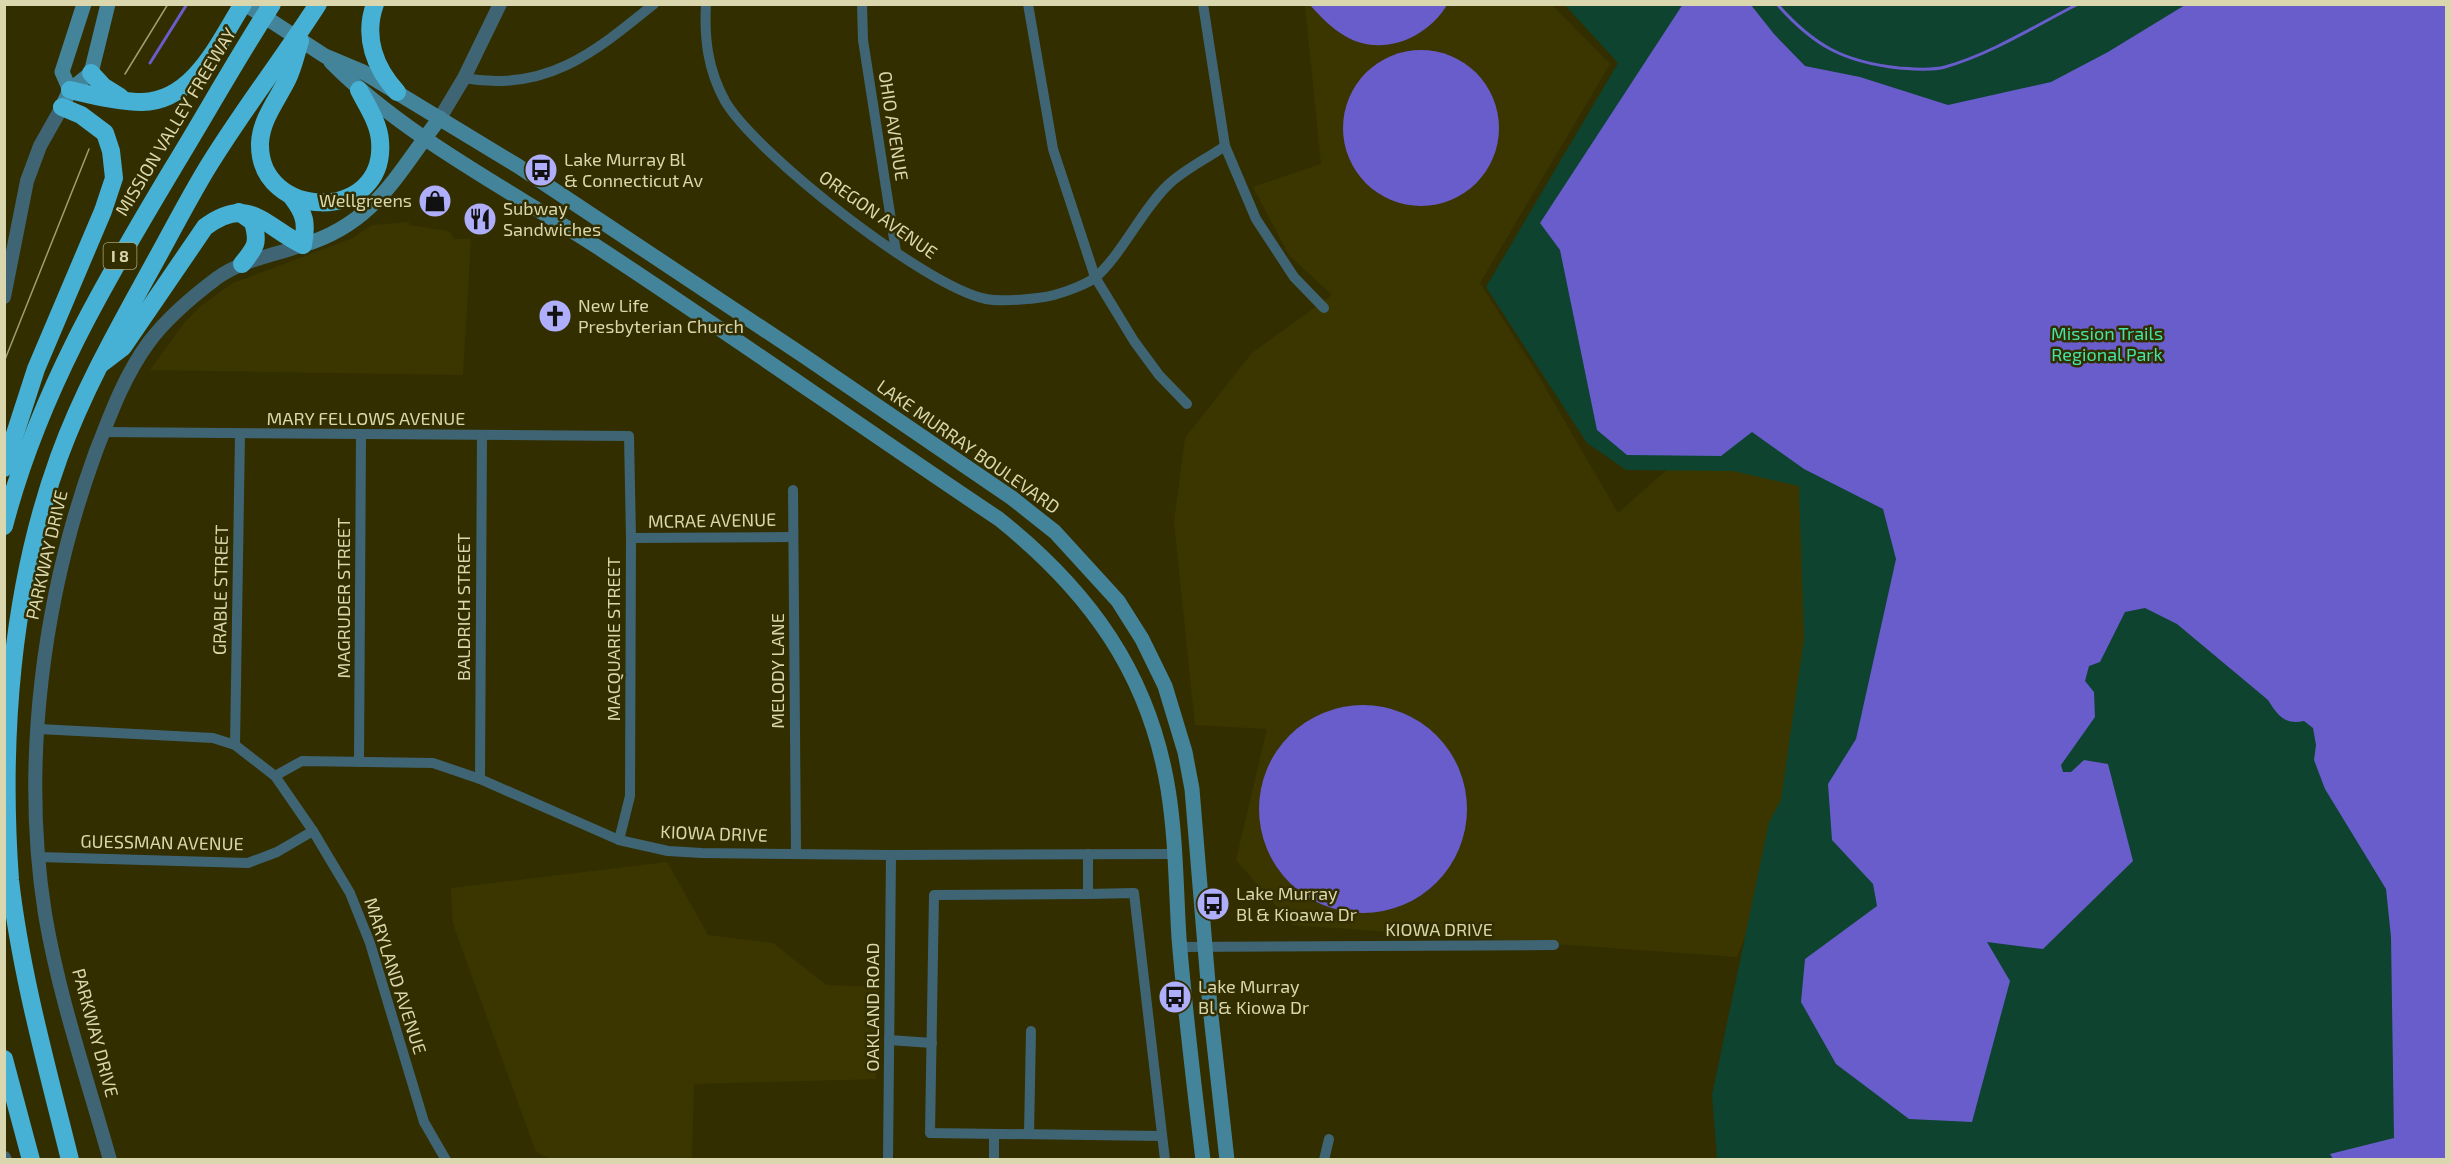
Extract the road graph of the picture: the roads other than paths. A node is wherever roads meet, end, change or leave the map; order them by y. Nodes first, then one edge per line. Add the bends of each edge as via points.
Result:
1 (84, 4) edge
2 (108, 4) edge
3 (244, 4) edge
4 (272, 4) edge
5 (318, 4) edge
6 (375, 4) edge
7 (500, 4) edge
8 (654, 4) edge
9 (706, 4) edge
10 (862, 4) edge
11 (1028, 4) edge
12 (1203, 4) edge
13 (306, 22) junction
14 (325, 56) junction
15 (91, 73) junction
16 (464, 78) junction
17 (359, 90) junction
18 (397, 92) junction
19 (66, 99) junction
20 (124, 99) junction
21 (440, 118) junction
22 (426, 137) junction
23 (1225, 146) junction
24 (292, 196) junction
25 (239, 213) junction
26 (606, 223) junction
27 (303, 245) junction
28 (597, 247) junction
29 (896, 252) junction
30 (242, 264) junction
31 (1095, 277) junction
32 (4, 297) edge
33 (1324, 308) dead end
34 (754, 322) junction
35 (740, 343) junction
36 (98, 365) junction
37 (1187, 404) dead end
38 (103, 432) junction
39 (240, 434) junction
40 (361, 435) junction
41 (482, 436) junction
42 (629, 436) joint
43 (4, 468) edge
44 (793, 490) dead end
45 (4, 526) edge
46 (793, 537) junction
47 (631, 538) junction
48 (39, 729) junction
49 (235, 745) junction
50 (359, 762) junction
51 (275, 776) junction
52 (480, 778) junction
53 (313, 831) junction
54 (619, 840) junction
55 (795, 853) junction
56 (1088, 854) junction
57 (1173, 854) junction
58 (891, 855) junction
59 (39, 857) junction
60 (1088, 894) junction
61 (1554, 945) dead end
62 (1204, 946) junction
63 (1180, 947) junction
64 (1031, 1031) dead end
65 (889, 1040) junction
66 (932, 1043) junction
67 (4, 1059) edge
68 (994, 1134) junction
69 (1029, 1134) junction
70 (1162, 1136) junction
71 (1329, 1139) dead end
72 (31, 1160) edge
73 (70, 1160) edge
74 (110, 1160) edge
75 (446, 1160) edge
76 (888, 1160) edge
77 (994, 1160) edge
78 (1165, 1160) edge
79 (1203, 1160) edge
80 (1227, 1160) edge
81 (1324, 1160) edge

1 - 19 main road via 62,72
2 - 15 main road
3 - 14 main road, LAKE MURRAY BOULEVARD
3 - 20 highway via 186,85 154,100
4 - 45 highway, MISSION VALLEY FREEWAY / I 8 via 74,339 16,482
5 - 13 highway, I 8
6 - 18 highway via 371,43 380,69
7 - 16 street
8 - 16 street via 576,63 495,82
9 - 29 street, OREGON AVENUE via 705,35 710,63 719,90 735,116 806,185
10 - 29 street, OHIO AVENUE via 863,40
11 - 31 street via 1053,149
12 - 23 street
13 - 24 highway via 288,79 264,125 260,142 267,172
13 - 36 highway, I 8 via 204,173
14 - 17 main road, LAKE MURRAY BOULEVARD
14 - 18 main road, LAKE MURRAY BOULEVARD
15 - 19 main road
15 - 20 highway
16 - 21 street
17 - 22 main road, LAKE MURRAY BOULEVARD
17 - 24 highway via 380,139 379,161 370,180 357,193 340,201 319,204
18 - 21 main road, LAKE MURRAY BOULEVARD
19 - 20 highway
19 - 32 street via 40,146 27,181
19 - 43 highway via 105,133 114,178 36,369
21 - 22 main road, PARKWAY DRIVE
21 - 26 main road, LAKE MURRAY BOULEVARD
22 - 27 main road, PARKWAY DRIVE via 365,214 339,231
22 - 28 main road, LAKE MURRAY BOULEVARD
23 - 31 street, OREGON AVENUE via 1169,184
23 - 33 street via 1256,219 1294,277
24 - 27 highway via 307,223
25 - 27 highway via 258,215
25 - 30 highway via 253,222 258,238
25 - 36 highway via 221,215 205,227 123,347
26 - 28 main road
26 - 34 main road, LAKE MURRAY BOULEVARD
27 - 30 street, PARKWAY DRIVE
28 - 35 main road, LAKE MURRAY BOULEVARD
29 - 31 street, OREGON AVENUE via 941,279 987,299 1054,295
30 - 38 street, PARKWAY DRIVE via 188,301 150,341 120,389
31 - 37 street via 1159,375
34 - 35 main road
34 - 62 main road, LAKE MURRAY BOULEVARD via 1012,498 1055,532 1118,601 1165,687 1185,752 1192,789
35 - 57 main road, LAKE MURRAY BOULEVARD via 999,519 1036,549 1098,617 1122,654 1154,730 1168,791
36 - 73 highway, I 8 via 59,457 33,545 18,615 5,741 5,815 18,933 28,993
38 - 39 street, MARY FELLOWS AVENUE
38 - 48 street, PARKWAY DRIVE via 66,544 43,661
39 - 40 street, MARY FELLOWS AVENUE
39 - 49 street, GRABLE STREET
40 - 41 street, MARY FELLOWS AVENUE
40 - 50 street, MAGRUDER STREET
41 - 42 street, MARY FELLOWS AVENUE
41 - 52 street, BALDRICH STREET
42 - 47 street, MACQUARIE STREET
44 - 46 street, MELODY LANE
46 - 47 street, MCRAE AVENUE
46 - 55 street, MELODY LANE
47 - 54 street, MACQUARIE STREET via 630,796
48 - 49 street, MARYLAND AVENUE via 213,738
48 - 59 street, PARKWAY DRIVE
49 - 51 street, MARYLAND AVENUE
50 - 51 street, KIOWA DRIVE via 302,761
50 - 52 street, KIOWA DRIVE via 434,763
51 - 53 street, MARYLAND AVENUE
52 - 54 street, KIOWA DRIVE
53 - 59 street, GUESSMAN AVENUE via 248,863
53 - 75 street, MARYLAND AVENUE via 354,903 370,943 424,1122
54 - 55 street, KIOWA DRIVE via 702,853
55 - 58 street, KIOWA DRIVE
56 - 57 street, KIOWA DRIVE
56 - 58 street, KIOWA DRIVE
56 - 60 street
57 - 63 main road, LAKE MURRAY BOULEVARD
58 - 65 street, OAKLAND ROAD
59 - 74 street, PARKWAY DRIVE via 45,913 65,1008
60 - 66 street via 934,895
60 - 70 street via 1134,893
61 - 62 street, KIOWA DRIVE
62 - 63 street, KIOWA DRIVE
62 - 80 main road, LAKE MURRAY BOULEVARD
63 - 79 main road, LAKE MURRAY BOULEVARD
64 - 69 street
65 - 66 street
65 - 76 street, OAKLAND ROAD
66 - 68 street via 930,1133
67 - 72 highway
68 - 69 street
68 - 77 street
69 - 70 street
70 - 78 street
71 - 81 street

